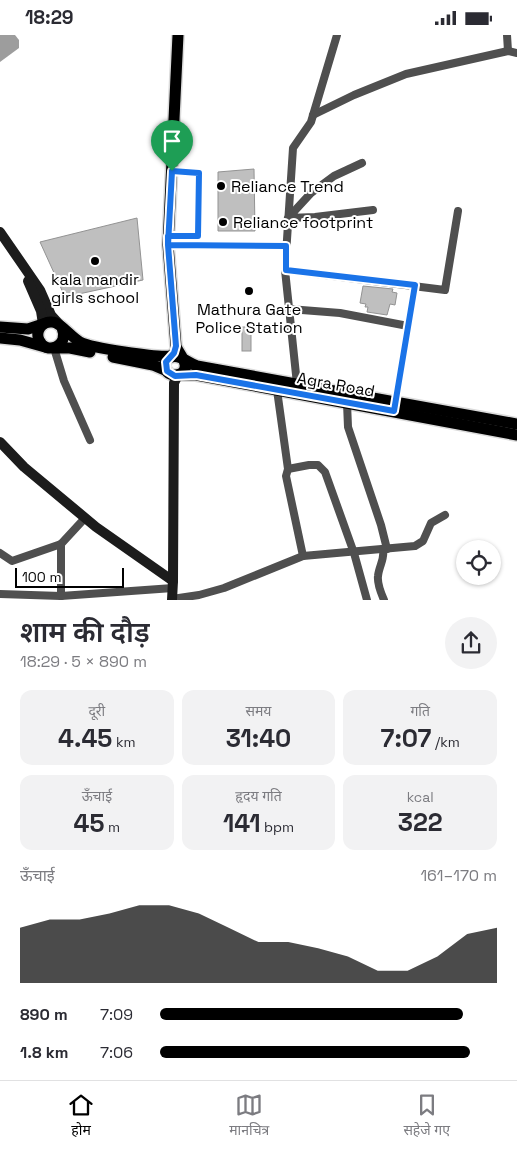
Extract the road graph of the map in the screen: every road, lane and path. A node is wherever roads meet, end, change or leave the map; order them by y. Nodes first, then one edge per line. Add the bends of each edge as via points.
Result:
1 (178, 35) edge
2 (337, 35) edge
3 (507, 35) edge
4 (508, 51) junction
5 (517, 53) edge
6 (313, 115) junction
7 (362, 163) dead end
8 (172, 171) junction
9 (373, 210) dead end
10 (458, 211) dead end
11 (288, 218) junction
12 (0, 232) edge
13 (168, 240) junction
14 (286, 246) junction
15 (21, 265) junction
16 (286, 270) junction
17 (415, 285) junction
18 (289, 309) junction
19 (43, 324) junction
20 (61, 326) junction
21 (408, 326) junction
22 (0, 327) edge
23 (0, 338) edge
24 (50, 347) junction
25 (177, 354) junction
26 (172, 376) junction
27 (296, 384) junction
28 (277, 390) junction
29 (348, 403) junction
30 (394, 406) junction
31 (517, 424) edge
32 (517, 435) edge
33 (90, 440) dead end
34 (0, 442) edge
35 (288, 469) junction
36 (445, 515) dead end
37 (85, 518) junction
38 (61, 545) junction
39 (385, 549) junction
40 (0, 553) edge
41 (354, 553) junction
42 (303, 556) junction
43 (172, 592) edge
44 (0, 594) edge
45 (61, 596) junction
46 (383, 599) edge
47 (368, 600) edge

1 - 8 main road
2 - 6 street
3 - 4 street
4 - 5 street
4 - 6 street via 406,74
6 - 11 street via 293,149
7 - 11 street via 334,176 311,193
8 - 13 main road
8 - 13 street via 199,173 198,236
9 - 11 street
10 - 17 street via 445,290
11 - 14 street
12 - 15 main road, Agra Road
13 - 14 street
13 - 25 main road
14 - 16 street
15 - 19 main road, Agra Road via 42,311
15 - 20 main road, Agra Road
16 - 17 street
16 - 18 street
17 - 21 street
18 - 21 street via 340,313
18 - 27 street
19 - 20 main road via 52,321
19 - 22 main road via 28,329
19 - 24 main road via 39,340
20 - 24 main road via 64,332 61,344
20 - 25 main road, Agra Road via 82,344 157,357
21 - 30 street
23 - 24 main road, Agra Road
24 - 26 main road, Agra Road via 153,365
24 - 33 street
25 - 26 main road via 166,362
25 - 26 main road via 185,368
25 - 27 main road, Agra Road via 197,366
26 - 28 main road, Agra Road via 196,375
26 - 43 main road
27 - 30 main road, Agra Road
28 - 29 main road, Agra Road
28 - 35 street
29 - 30 main road, Agra Road
29 - 39 street via 348,427 381,525
30 - 31 main road, Agra Road
30 - 32 main road, Agra Road
34 - 37 main road via 24,467
35 - 41 street via 318,465 324,472
35 - 42 street via 286,476
36 - 39 street via 431,523 422,541 415,546
37 - 38 street
37 - 43 main road
38 - 40 street via 12,561
38 - 45 street
39 - 41 street
39 - 46 street via 377,579
41 - 42 street
41 - 47 street
42 - 43 street via 200,595
43 - 45 street
44 - 45 street
46 - 47 street

